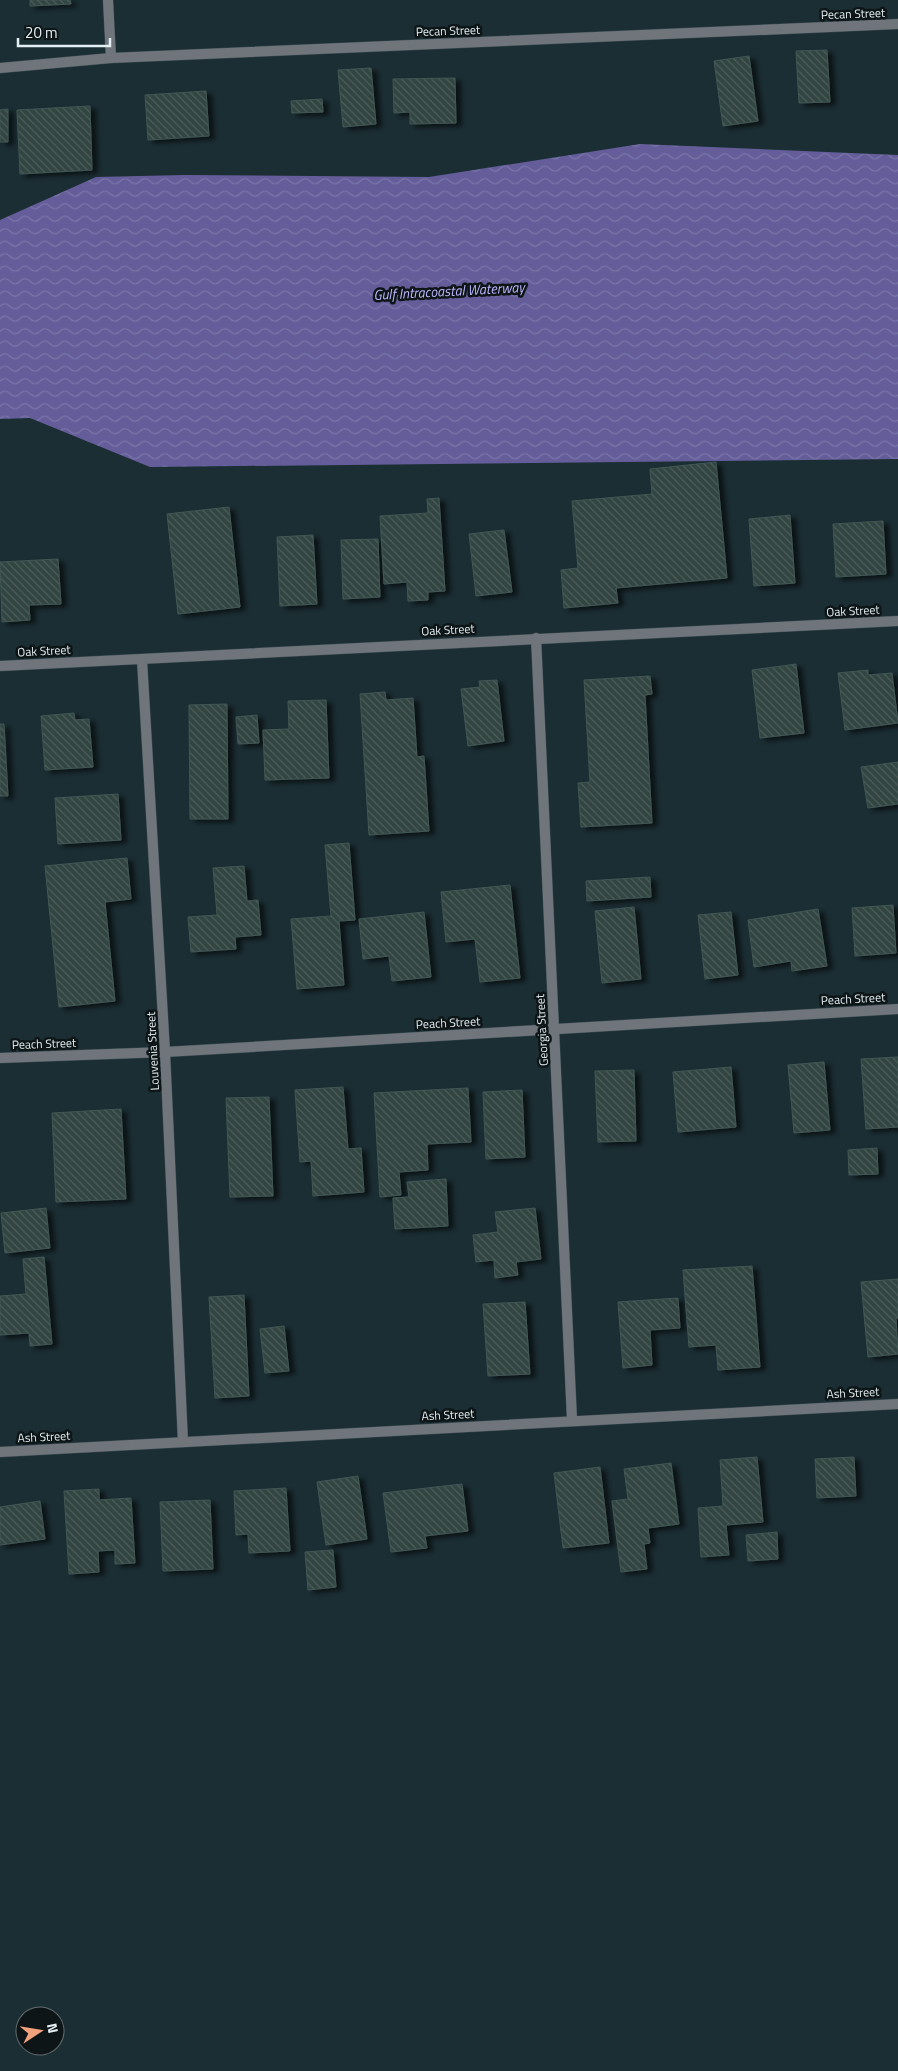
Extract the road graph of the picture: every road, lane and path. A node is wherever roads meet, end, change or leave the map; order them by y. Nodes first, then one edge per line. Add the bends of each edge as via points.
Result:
1 (108, 0) edge
2 (898, 24) edge
3 (111, 58) junction
4 (0, 68) edge
5 (898, 621) edge
6 (536, 638) junction
7 (142, 660) junction
8 (0, 666) edge
9 (898, 1009) edge
10 (554, 1029) junction
11 (166, 1052) junction
12 (0, 1058) edge
13 (898, 1404) edge
14 (572, 1420) junction
15 (183, 1442) junction
16 (0, 1452) edge

1 - 3 street
2 - 3 street, Pecan Street
3 - 4 street, Pecan Street
5 - 6 street, Oak Street
6 - 7 street, Oak Street
6 - 10 street, Georgia Street
7 - 8 street, Oak Street
7 - 11 street, Louvenia Street
9 - 10 street, Peach Street
10 - 11 street, Peach Street
10 - 14 street, Georgia Street
11 - 12 street, Peach Street
11 - 15 street, Louvenia Street
13 - 14 street, Ash Street
14 - 15 street, Ash Street
15 - 16 street, Ash Street

